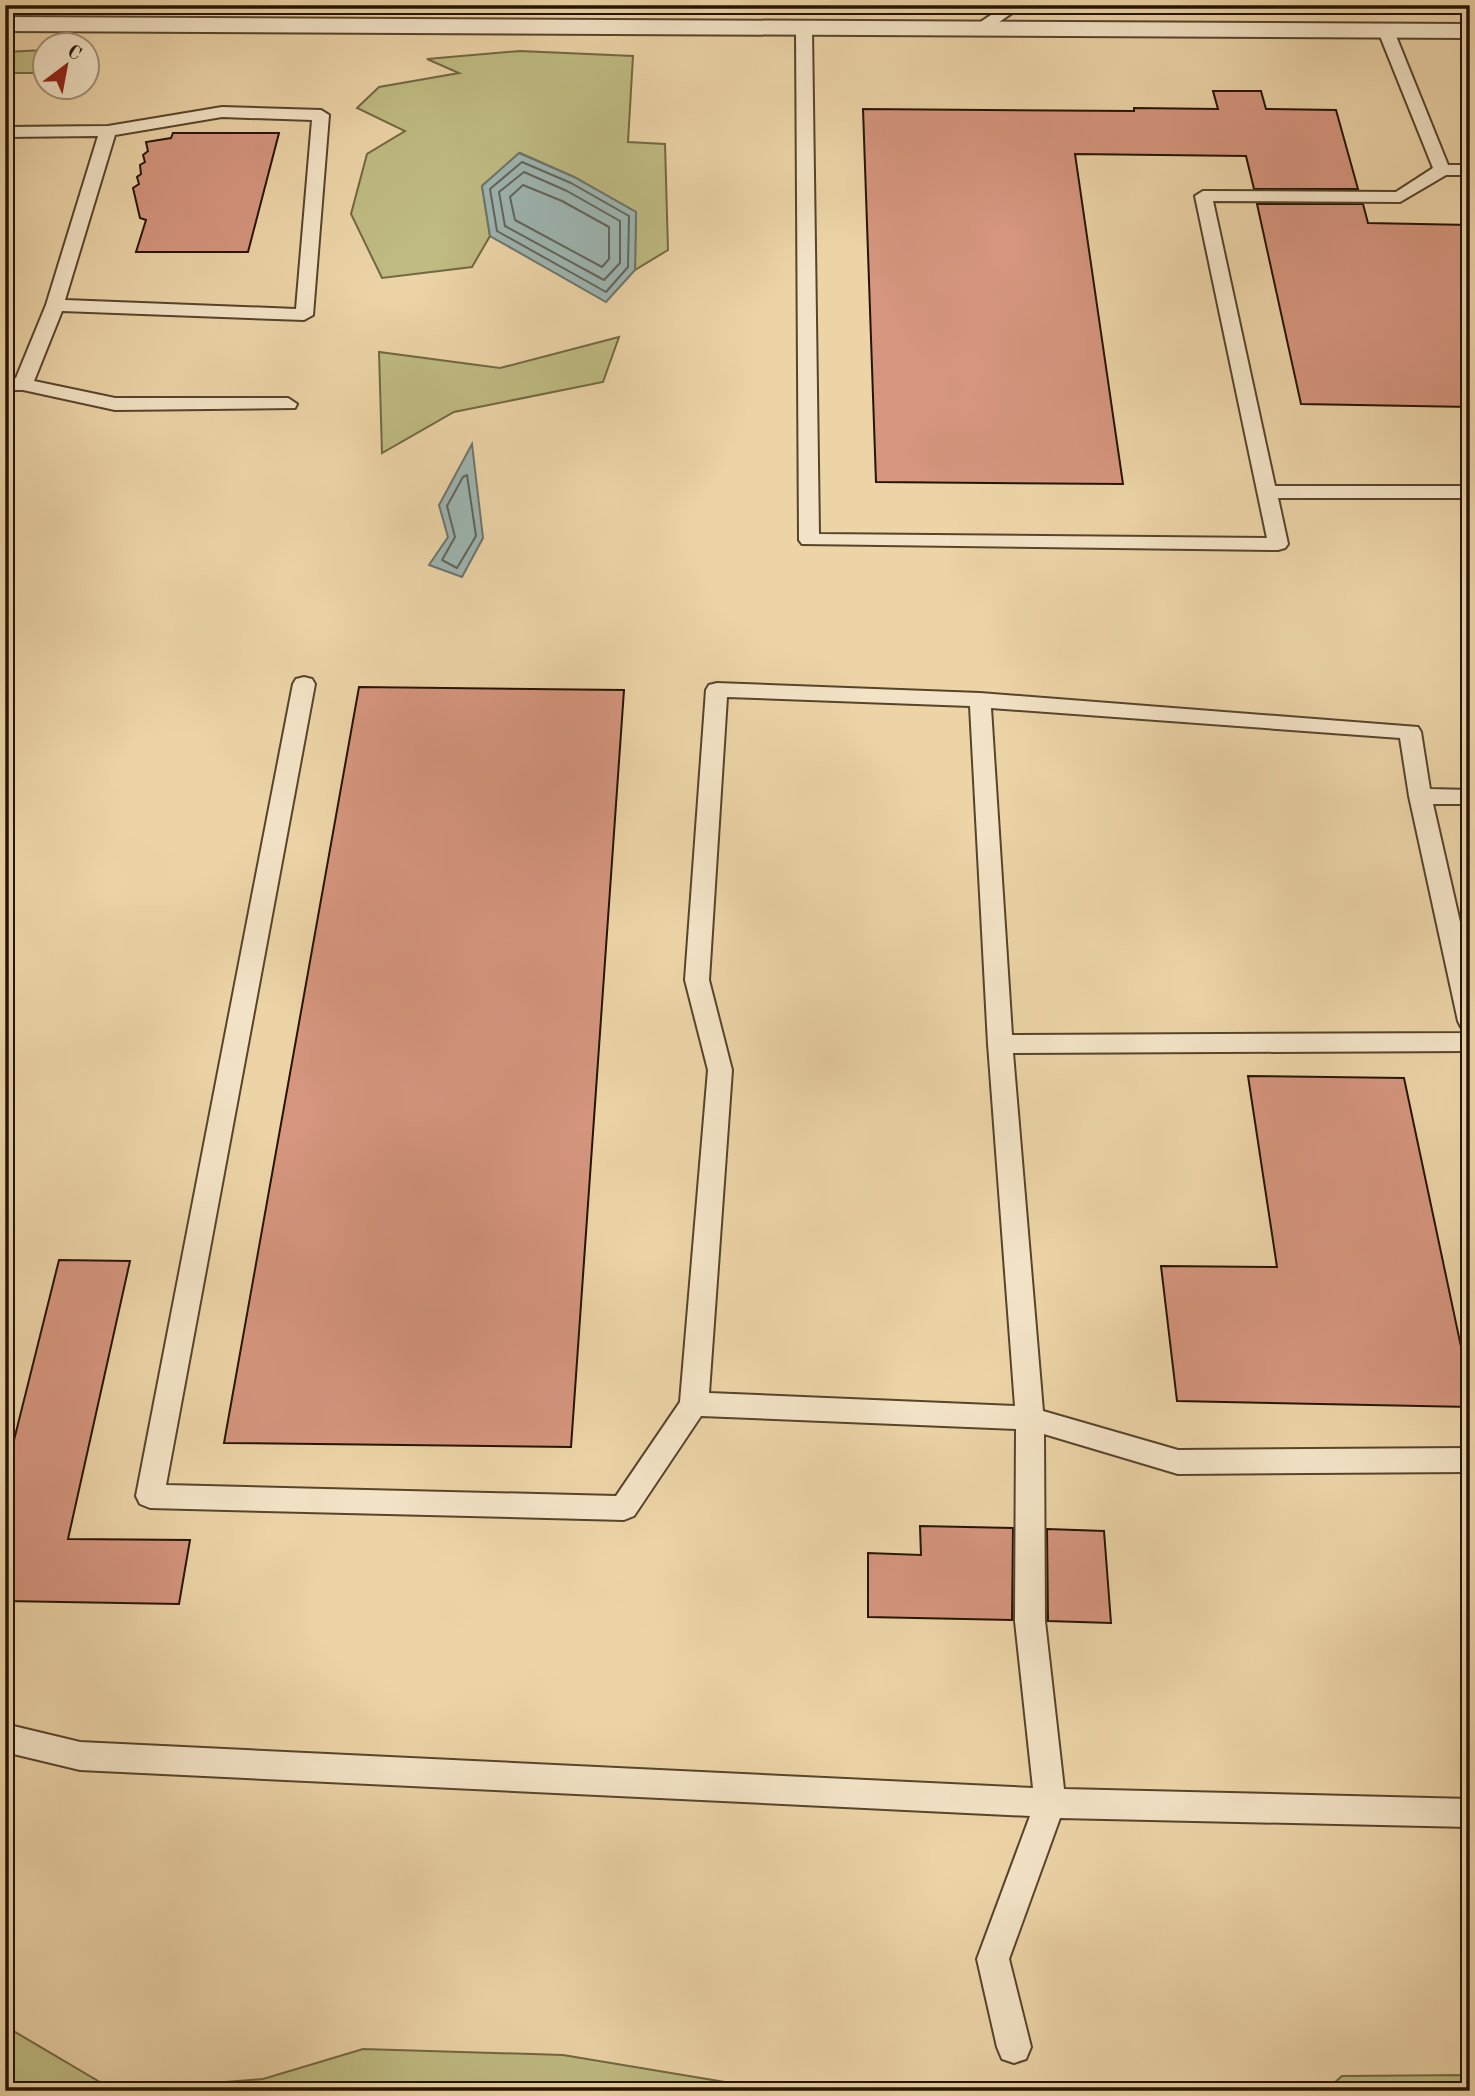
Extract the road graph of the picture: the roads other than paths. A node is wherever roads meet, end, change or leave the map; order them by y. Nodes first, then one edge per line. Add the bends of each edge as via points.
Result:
1 (1017, 5) edge
2 (5, 24) edge
3 (981, 28) junction
4 (804, 30) junction
5 (1386, 31) junction
6 (1470, 31) edge
7 (108, 131) junction
8 (5, 132) edge
9 (1442, 170) junction
10 (1470, 170) edge
11 (55, 305) junction
12 (14, 384) edge
13 (288, 404) dead end
14 (1267, 492) junction
15 (1470, 492) edge
16 (304, 684) dead end
17 (980, 700) junction
18 (1420, 796) junction
19 (1470, 797) edge
20 (1470, 1021) edge
21 (1470, 1042) edge
22 (1000, 1044) junction
23 (694, 1404) junction
24 (1030, 1418) junction
25 (1470, 1460) edge
26 (5, 1738) edge
27 (1050, 1803) junction
28 (1470, 1813) edge
29 (1014, 2047) dead end

1 - 3 lane
2 - 4 street
3 - 4 street
3 - 5 street
4 - 14 lane via 809,540 1278,544
5 - 6 street
5 - 9 lane
7 - 8 lane
7 - 11 lane
7 - 11 lane via 222,112 321,114 304,315
9 - 10 lane
9 - 14 lane via 1400,197 1203,196
11 - 12 lane
12 - 13 lane via 115,404
14 - 15 lane
16 - 23 lane via 150,1496 624,1508
17 - 18 lane via 1410,732
17 - 22 lane
17 - 23 lane via 717,690 697,980 720,1070
18 - 19 lane
18 - 20 lane
21 - 22 lane
22 - 24 lane
23 - 24 lane
24 - 25 lane via 1178,1462
24 - 27 lane via 1030,1621
26 - 27 lane via 80,1756
27 - 28 lane
27 - 29 lane via 993,1959

